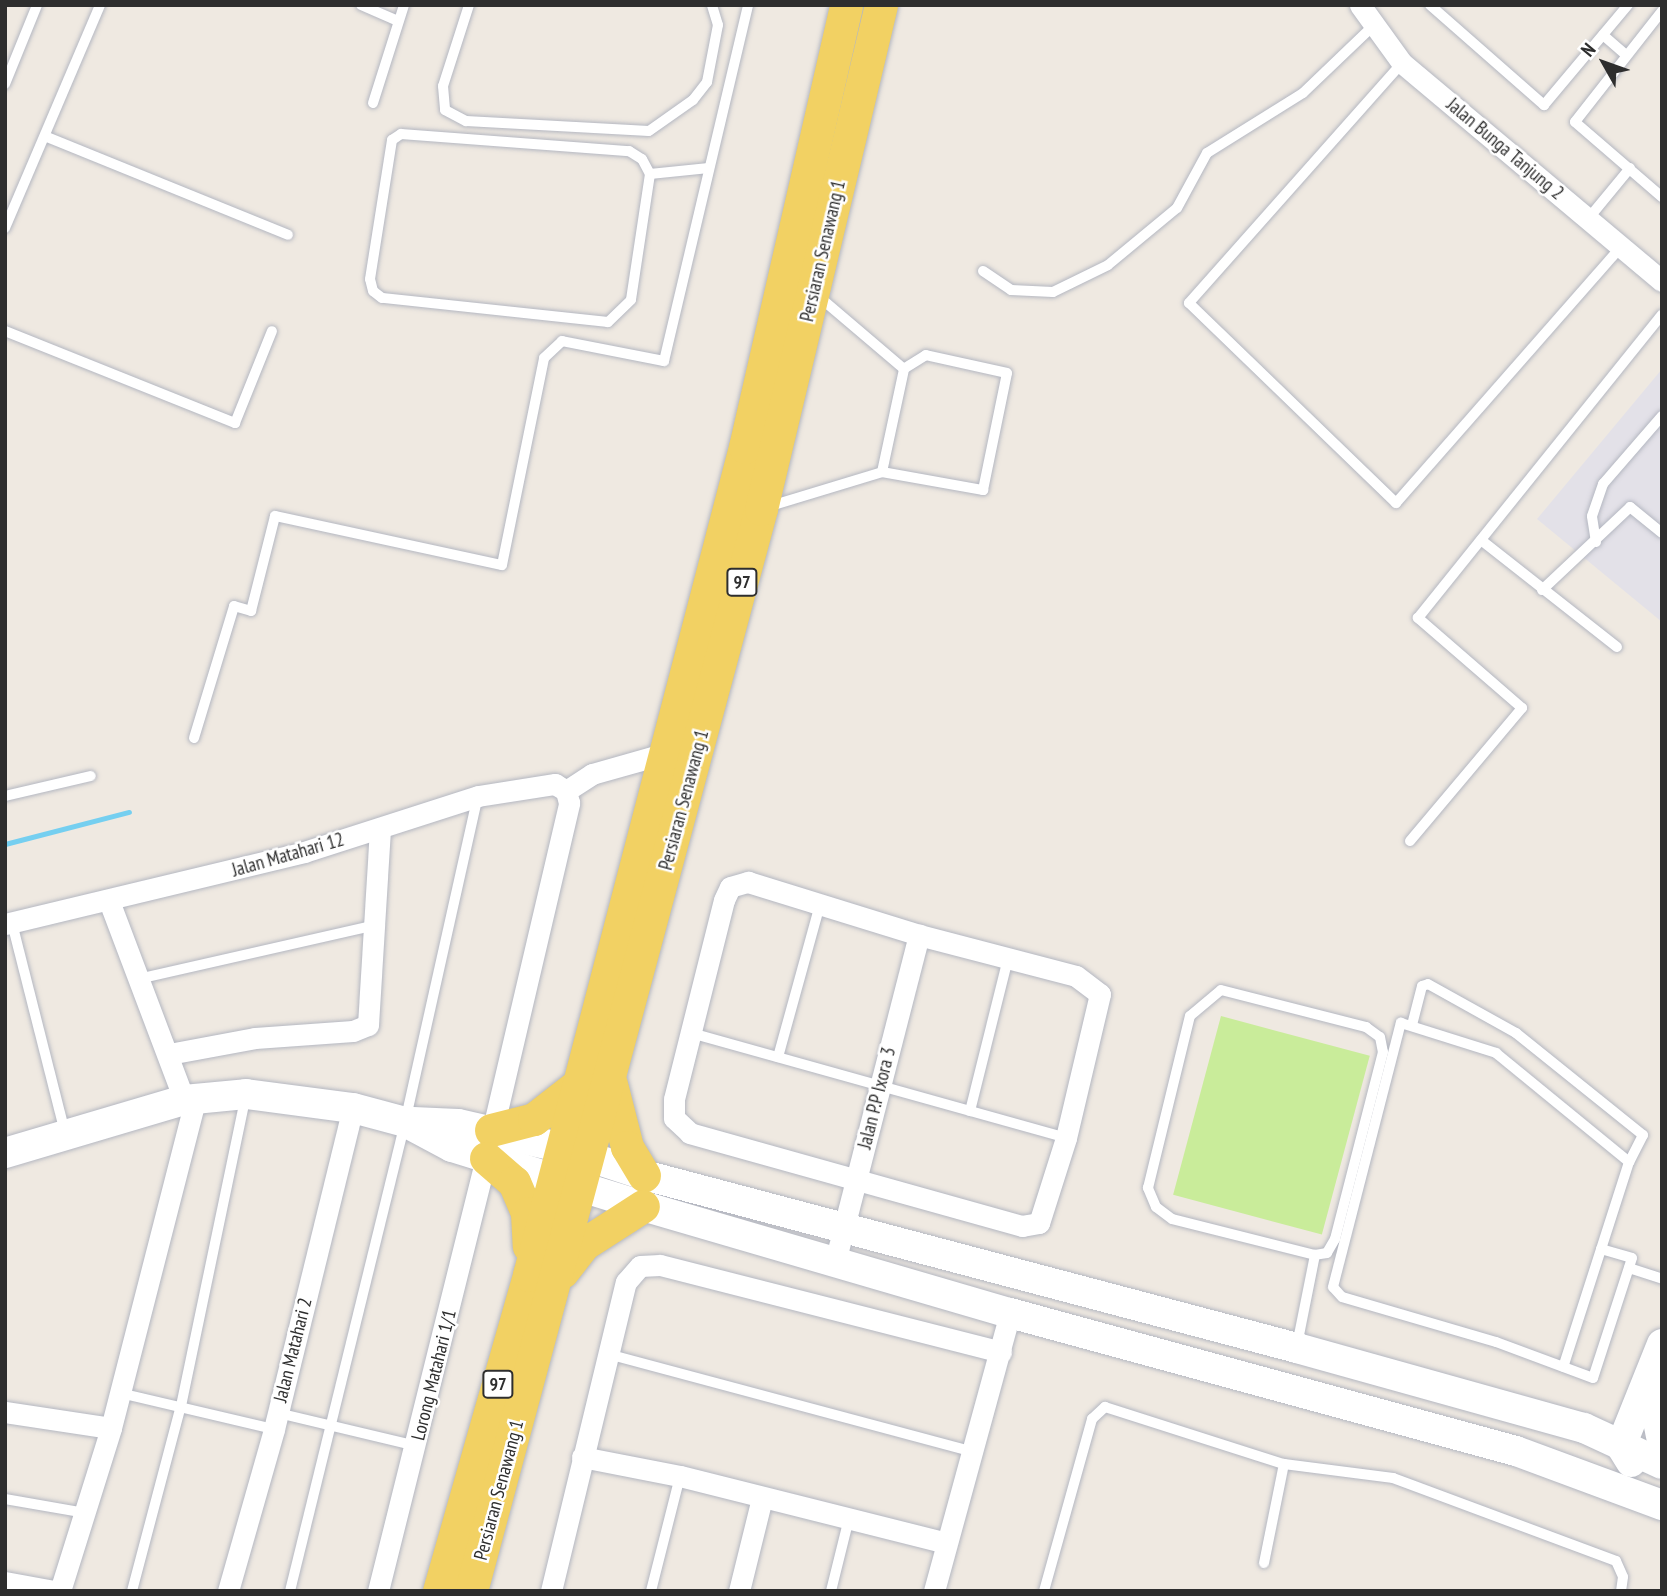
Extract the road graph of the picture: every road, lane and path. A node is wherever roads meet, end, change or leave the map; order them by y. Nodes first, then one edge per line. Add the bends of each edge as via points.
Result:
1 (37, 5) edge
2 (100, 5) edge
3 (361, 5) edge
4 (404, 5) edge
5 (469, 5) edge
6 (712, 5) edge
7 (748, 5) edge
8 (846, 5) edge
9 (881, 5) edge
10 (1360, 5) edge
11 (1430, 5) edge
12 (1628, 5) edge
13 (1662, 10) edge
14 (398, 21) junction
15 (1373, 26) junction
16 (1603, 35) junction
17 (1625, 54) junction
18 (1402, 63) junction
19 (5, 84) edge
20 (373, 103) dead end
21 (47, 137) junction
22 (709, 167) junction
23 (1630, 168) junction
24 (650, 174) junction
25 (1662, 197) edge
26 (1588, 219) junction
27 (5, 228) edge
28 (288, 235) dead end
29 (1620, 248) junction
30 (983, 271) dead end
31 (1662, 281) edge
32 (814, 293) junction
33 (1662, 315) edge
34 (5, 331) edge
35 (272, 331) dead end
36 (904, 369) junction
37 (1662, 416) edge
38 (881, 472) junction
39 (761, 509) junction
40 (1662, 533) edge
41 (1481, 540) junction
42 (1596, 542) junction
43 (1542, 590) junction
44 (1617, 647) dead end
45 (194, 738) dead end
46 (663, 754) junction
47 (91, 776) dead end
48 (566, 791) junction
49 (5, 796) edge
50 (478, 796) junction
51 (380, 828) junction
52 (1410, 841) dead end
53 (109, 901) junction
54 (820, 904) junction
55 (8, 923) edge
56 (375, 925) junction
57 (919, 935) junction
58 (1008, 959) junction
59 (138, 979) junction
60 (1412, 1025) junction
61 (691, 1033) junction
62 (169, 1054) junction
63 (778, 1057) junction
64 (610, 1079) junction
65 (881, 1086) junction
66 (575, 1087) junction
67 (246, 1094) junction
68 (190, 1100) junction
69 (353, 1108) junction
70 (970, 1111) junction
71 (405, 1122) junction
72 (66, 1138) junction
73 (1066, 1138) junction
74 (489, 1144) junction
75 (5, 1153) edge
76 (1629, 1161) junction
77 (571, 1167) junction
78 (857, 1177) junction
79 (643, 1190) junction
80 (844, 1229) junction
81 (1601, 1249) junction
82 (1315, 1255) junction
83 (835, 1262) junction
84 (1629, 1268) junction
85 (543, 1271) junction
86 (1662, 1279) edge
87 (1010, 1314) junction
88 (1662, 1344) edge
89 (1297, 1348) junction
90 (1001, 1352) junction
91 (608, 1354) junction
92 (1563, 1367) junction
93 (1650, 1382) junction
94 (120, 1393) junction
95 (181, 1406) junction
96 (5, 1412) edge
97 (276, 1421) junction
98 (1584, 1427) junction
99 (111, 1428) junction
100 (329, 1429) junction
101 (1662, 1441) edge
102 (417, 1446) junction
103 (1621, 1446) junction
104 (973, 1452) junction
105 (582, 1457) junction
106 (1284, 1464) junction
107 (1662, 1464) edge
108 (680, 1476) junction
109 (762, 1498) junction
110 (5, 1499) edge
111 (1658, 1503) edge
112 (86, 1514) junction
113 (849, 1518) junction
114 (946, 1543) junction
115 (1264, 1563) dead end
116 (5, 1582) edge
117 (54, 1591) edge
118 (60, 1591) edge
119 (132, 1591) edge
120 (228, 1591) edge
121 (290, 1591) edge
122 (378, 1591) edge
123 (439, 1591) edge
124 (471, 1591) edge
125 (551, 1591) edge
126 (651, 1591) edge
127 (739, 1591) edge
128 (831, 1591) edge
129 (934, 1591) edge
130 (1044, 1591) edge
131 (1621, 1591) edge

1 - 19 lane
2 - 21 lane
3 - 14 lane
4 - 14 lane
5 - 6 lane via 443,86 445,110 466,121 649,131 693,100 707,82 718,25
7 - 22 lane
8 - 46 main road, Persiaran Senawang 1 / 97 via 745,447
9 - 32 main road, Persiaran Senawang 1 / 97
10 - 15 street, Jalan Bunga Tanjung 2
11 - 16 lane via 1544,105
12 - 16 lane
13 - 17 lane
14 - 20 lane
15 - 18 street, Jalan Bunga Tanjung 2
15 - 30 lane via 1303,93 1207,153 1177,208 1108,265 1052,292 1011,290
16 - 17 lane
17 - 23 lane via 1575,122
18 - 26 street, Jalan Bunga Tanjung 2
18 - 29 lane via 1189,303 1396,503
21 - 27 lane
21 - 28 lane
22 - 24 lane
22 - 45 lane via 664,361 562,341 544,358 502,565 275,516 251,611 234,606
23 - 25 lane
23 - 26 lane
24 - 24 lane via 642,159 629,151 401,134 392,140 370,279 373,291 382,298 413,303 608,322 631,300
26 - 29 street, Jalan Bunga Tanjung 2
29 - 31 street, Jalan Bunga Tanjung 2
32 - 36 lane
32 - 39 main road, Persiaran Senawang 1 / 97
33 - 41 lane
34 - 35 lane via 235,424
36 - 38 lane
36 - 38 lane via 926,355 1007,373 983,490
37 - 42 lane via 1603,484 1593,508
38 - 39 lane
39 - 64 main road, Persiaran Senawang 1 / 97
40 - 42 lane via 1630,507
41 - 43 lane
41 - 52 lane via 1418,618 1522,708
42 - 43 lane
43 - 44 lane
46 - 48 street via 592,774
46 - 66 main road, Persiaran Senawang 1 / 97
47 - 49 lane
48 - 50 street, Jalan Matahari 12 via 555,784
48 - 74 street, Lorong Matahari 1/1 via 569,803
50 - 51 street, Jalan Matahari 12
50 - 71 lane
51 - 53 street, Jalan Matahari 12
51 - 56 street
53 - 55 street, Jalan Matahari 12
53 - 59 street
54 - 57 street
54 - 61 street via 748,883 730,887
54 - 63 lane
55 - 72 lane
56 - 59 lane
56 - 62 street via 368,1025 353,1031 256,1038
57 - 58 street
57 - 65 street, Jalan P.P Ixora 3
58 - 70 lane
58 - 73 street via 1076,976 1100,994
59 - 62 street
60 - 76 lane via 1496,1053
60 - 76 lane via 1422,986 1428,984 1516,1033 1643,1135
60 - 92 lane via 1400,1025 1334,1287 1342,1297
61 - 63 lane
61 - 78 street via 674,1099 674,1118 690,1133
62 - 68 street
63 - 65 lane
64 - 77 main road, Persiaran Senawang 1 / 97
64 - 79 main road via 618,1124
65 - 70 lane
65 - 78 street, Jalan P.P Ixora 3
66 - 74 main road via 534,1119
66 - 77 main road, Persiaran Senawang 1 / 97
67 - 68 street
67 - 69 street
67 - 95 lane
68 - 72 street
68 - 94 street
69 - 71 street
69 - 97 street, Jalan Matahari 2
70 - 73 lane
71 - 74 street
71 - 100 lane
72 - 75 street
73 - 78 street via 1039,1223 1022,1226
74 - 77 street
74 - 85 main road via 514,1182
74 - 102 street, Lorong Matahari 1/1
76 - 81 lane
77 - 79 street
77 - 85 main road, Persiaran Senawang 1 / 97
78 - 80 street, Jalan P.P Ixora 3
79 - 80 street
79 - 83 street
79 - 85 main road via 584,1244
80 - 83 street, Jalan P.P Ixora 3
80 - 89 street
81 - 84 lane via 1632,1258
81 - 92 lane
82 - 82 lane via 1172,1219 1156,1207 1148,1188 1190,1016 1221,990 1366,1027 1380,1037 1383,1052 1335,1239 1326,1252
82 - 89 lane
83 - 87 street
84 - 86 lane
84 - 92 lane via 1593,1378
85 - 123 main road, Persiaran Senawang 1 / 97
85 - 124 main road, Persiaran Senawang 1 / 97
87 - 90 street
87 - 111 street via 1516,1451
88 - 93 street
89 - 98 street
90 - 91 street via 660,1265 640,1266 626,1282
90 - 104 street
91 - 104 lane
91 - 105 street
93 - 98 street via 1619,1410
93 - 101 street
93 - 103 street
94 - 95 lane
94 - 99 street
95 - 97 lane
95 - 119 lane
96 - 99 street
97 - 100 lane
97 - 120 street, Jalan Matahari 2
98 - 103 street
99 - 112 street
100 - 102 lane
100 - 121 lane
102 - 122 street, Lorong Matahari 1/1
103 - 107 street
103 - 111 street
104 - 114 street
105 - 108 street
105 - 125 street
106 - 115 lane
106 - 130 lane via 1105,1407 1092,1419
106 - 131 lane via 1393,1478 1616,1561 1623,1577
108 - 109 street
108 - 126 lane
109 - 113 street
109 - 127 street
110 - 112 lane
112 - 118 street
113 - 114 street
113 - 128 lane
114 - 129 street
116 - 117 street

